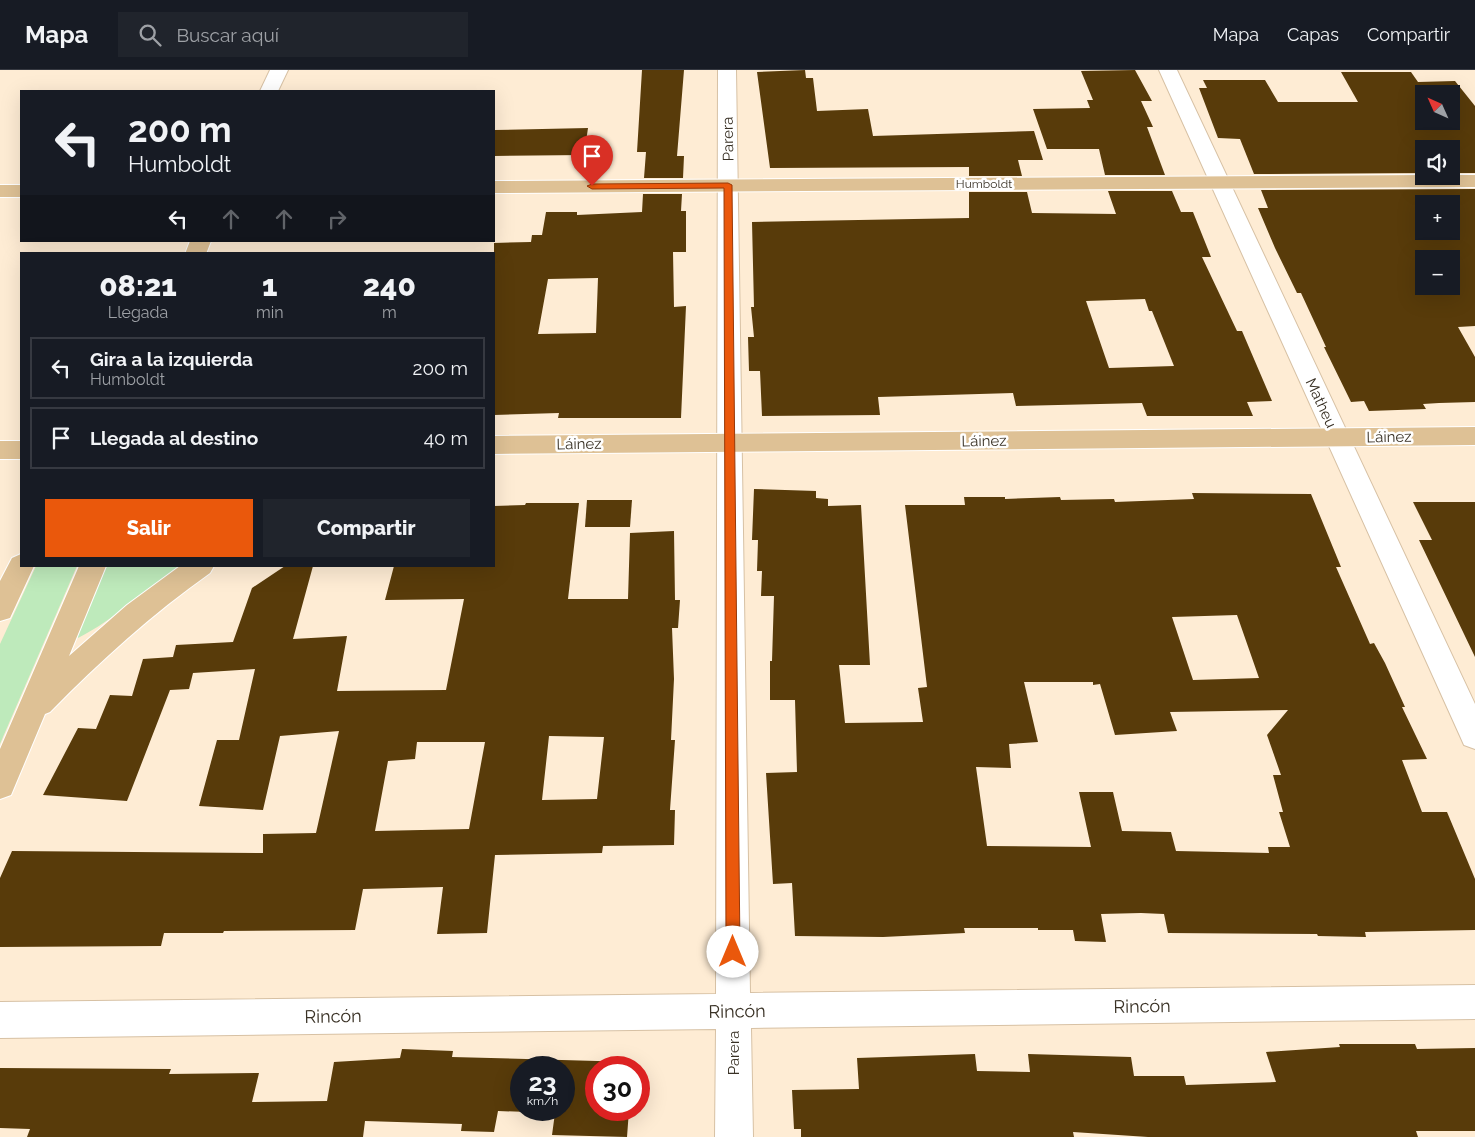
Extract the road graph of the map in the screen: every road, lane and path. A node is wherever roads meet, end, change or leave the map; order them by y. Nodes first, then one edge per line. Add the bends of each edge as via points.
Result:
1 (279, 70) edge
2 (727, 70) edge
3 (1168, 70) edge
4 (269, 90) edge
5 (1475, 181) edge
6 (1220, 182) junction
7 (728, 185) junction
8 (495, 187) edge
9 (0, 191) edge
10 (20, 191) edge
11 (1475, 436) edge
12 (1337, 437) junction
13 (730, 443) junction
14 (495, 445) edge
15 (0, 450) edge
16 (20, 450) edge
17 (20, 567) edge
18 (93, 567) edge
19 (200, 567) edge
20 (0, 610) edge
21 (30, 713) junction
22 (1475, 736) edge
23 (0, 785) edge
24 (1475, 1002) edge
25 (733, 1011) junction
26 (0, 1020) edge
27 (734, 1137) edge

1 - 4 street
2 - 7 street, Parera
3 - 6 street, Matheu
5 - 6 main road, Humboldt
6 - 7 main road, Humboldt
6 - 12 street, Matheu
7 - 8 main road, Humboldt
7 - 13 street, Parera
9 - 10 main road
11 - 12 main road, Láinez
12 - 13 main road, Láinez
12 - 22 street, Matheu
13 - 14 main road, Láinez
13 - 25 street, Parera
15 - 16 main road
17 - 20 main road
18 - 21 main road
19 - 21 main road via 113,634
21 - 23 main road
24 - 25 street, Rincón
25 - 26 street, Rincón
25 - 27 street, Parera

